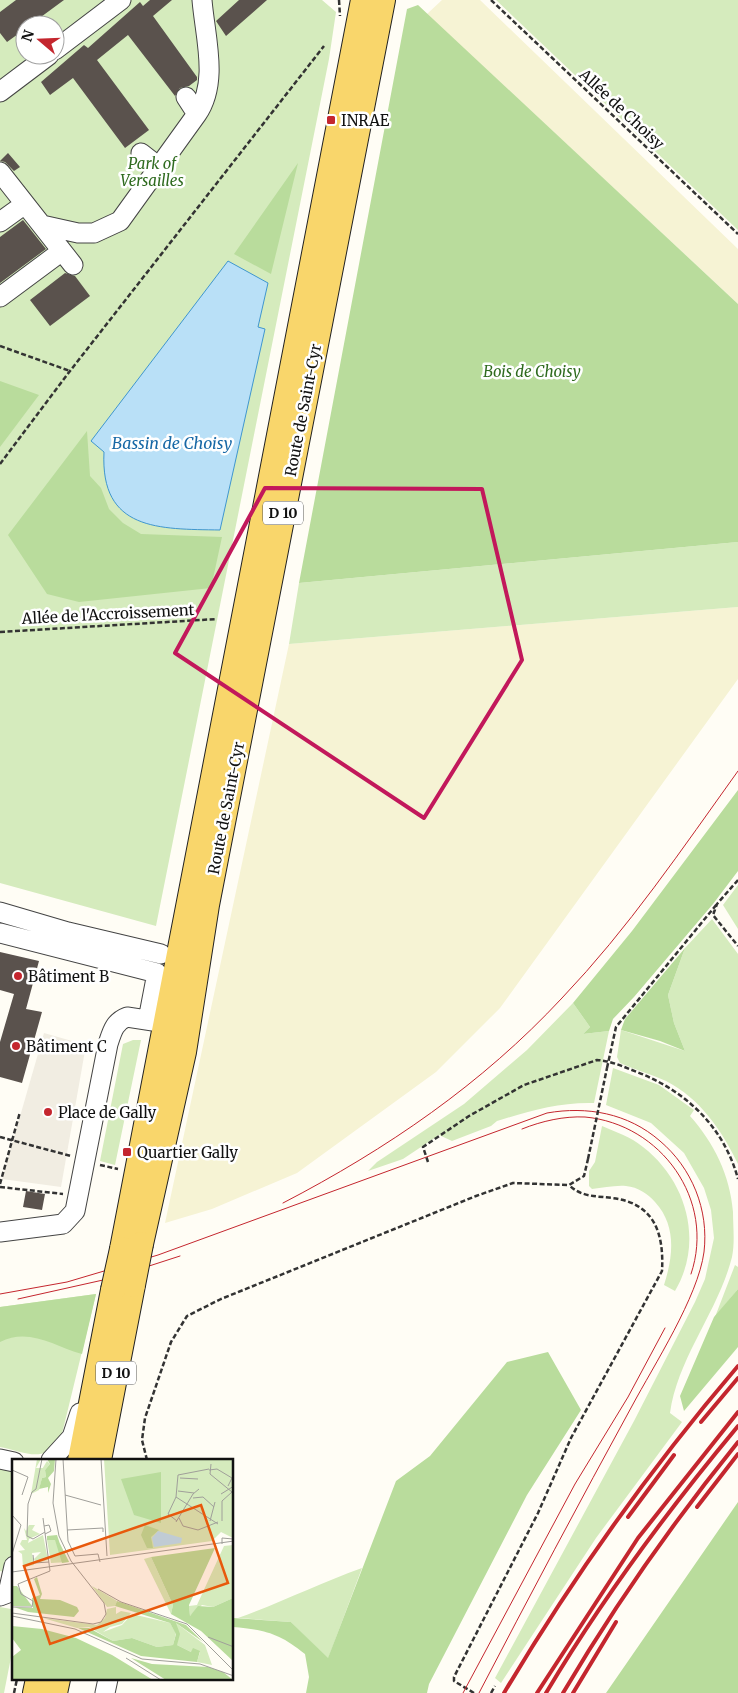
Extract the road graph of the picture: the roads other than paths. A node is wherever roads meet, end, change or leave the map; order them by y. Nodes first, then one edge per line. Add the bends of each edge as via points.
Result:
1 (121, 0) edge
2 (202, 0) edge
3 (382, 0) edge
4 (359, 7) edge
5 (65, 42) edge
6 (36, 65) edge
7 (0, 92) edge
8 (186, 97) dead end
9 (197, 114) junction
10 (141, 152) dead end
11 (159, 166) junction
12 (0, 172) edge
13 (25, 204) junction
14 (0, 222) edge
15 (42, 225) junction
16 (0, 297) edge
17 (0, 912) edge
18 (0, 933) edge
19 (161, 954) dead end
20 (170, 1024) junction
21 (0, 1232) edge
22 (132, 1246) junction
23 (123, 1287) junction
24 (97, 1364) junction
25 (52, 1459) edge
26 (80, 1459) edge
27 (99, 1459) edge
28 (12, 1575) edge
29 (0, 1596) edge
30 (38, 1680) edge
31 (58, 1680) edge
32 (108, 1680) edge
33 (35, 1693) edge
34 (55, 1693) edge
35 (105, 1693) edge

1 - 5 street
2 - 9 street via 210,83
3 - 20 main road, Route de Saint-Cyr / D 10 via 207,906
4 - 20 main road, Route de Saint-Cyr / D 10
6 - 7 street
8 - 9 street
9 - 11 street
10 - 11 street
11 - 15 street via 120,221 105,230 78,233
12 - 13 street
13 - 14 street
13 - 15 street
15 - 16 street via 68,258
17 - 19 street
18 - 20 street via 158,973
20 - 21 street via 127,1017 114,1028 108,1044 75,1211 63,1224
20 - 22 main road, D 10
20 - 22 main road, D 10 via 156,1172
22 - 23 main road, D 10, bridge
23 - 24 main road, D 10
23 - 27 main road, D 10
24 - 25 street via 72,1437
24 - 26 main road, D 10
28 - 29 street via 8,1593
30 - 33 main road
31 - 34 main road
32 - 35 street

